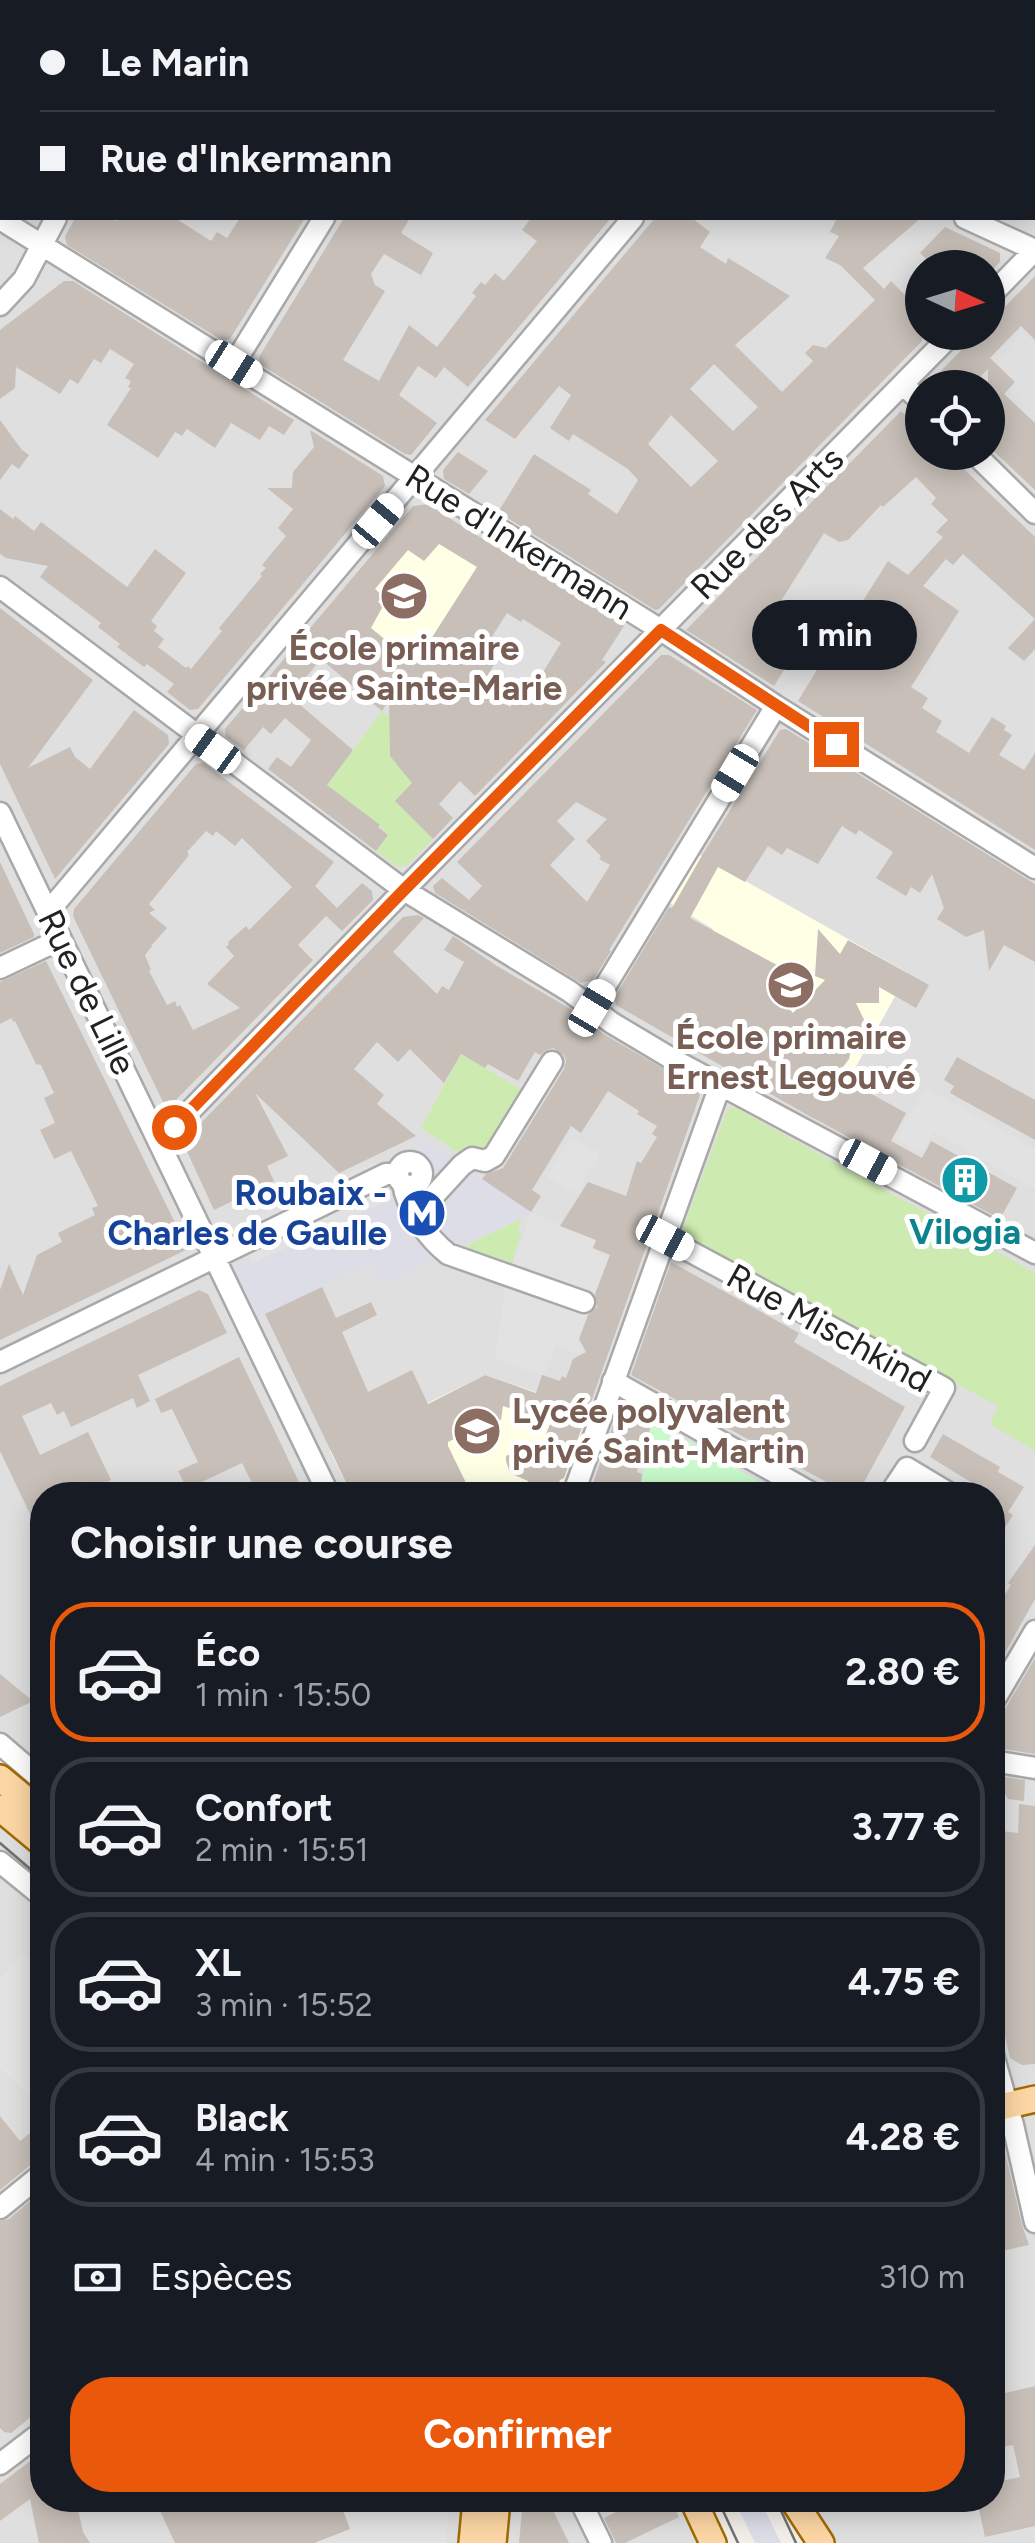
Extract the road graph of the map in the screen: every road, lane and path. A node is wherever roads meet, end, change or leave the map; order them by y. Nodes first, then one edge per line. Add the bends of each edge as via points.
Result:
1 (2, 220) edge
2 (55, 220) edge
3 (323, 220) edge
4 (632, 220) edge
5 (969, 220) edge
6 (42, 245) junction
7 (1035, 250) edge
8 (1005, 281) edge
9 (0, 305) edge
10 (937, 350) edge
11 (234, 364) junction
12 (904, 385) joint
13 (991, 470) edge
14 (415, 477) junction
15 (1035, 513) edge
16 (0, 587) edge
17 (661, 630) junction
18 (776, 706) junction
19 (196, 736) junction
20 (0, 813) edge
21 (1035, 868) edge
22 (404, 890) junction
23 (48, 912) junction
24 (61, 939) junction
25 (0, 968) edge
26 (592, 1008) junction
27 (552, 1062) dead end
28 (720, 1083) junction
29 (159, 1143) junction
30 (416, 1215) junction
31 (665, 1238) junction
32 (1035, 1253) edge
33 (210, 1261) junction
34 (584, 1302) dead end
35 (0, 1362) edge
36 (613, 1381) junction
37 (915, 1440) dead end
38 (323, 1482) edge
39 (577, 1482) edge
40 (792, 1482) edge
41 (898, 1482) edge
42 (930, 1482) edge
43 (1035, 1632) edge
44 (1005, 1682) edge
45 (0, 1744) edge
46 (1005, 1764) edge
47 (1035, 1768) edge
48 (30, 1770) edge
49 (0, 1778) edge
50 (30, 1804) edge
51 (0, 1808) edge
52 (30, 1833) edge
53 (0, 1862) edge
54 (30, 1886) edge
55 (1035, 2099) edge
56 (1005, 2106) edge
57 (1005, 2123) edge
58 (30, 2184) edge
59 (0, 2208) edge
60 (1035, 2222) edge
61 (30, 2439) edge
62 (3, 2456) edge
63 (475, 2512) edge
64 (496, 2512) edge
65 (586, 2512) edge
66 (699, 2512) edge
67 (801, 2512) edge
68 (472, 2543) edge
69 (493, 2543) edge
70 (601, 2543) edge
71 (713, 2543) edge
72 (821, 2543) edge

1 - 6 street, Rue d'Inkermann
2 - 6 street
3 - 11 street
4 - 14 street
5 - 7 street
6 - 9 street
6 - 11 street, Rue d'Inkermann
7 - 8 street
10 - 12 street, Rue des Arts
11 - 14 street, Rue d'Inkermann
12 - 17 street, Rue des Arts
13 - 15 street
14 - 17 street, Rue d'Inkermann
14 - 19 street
16 - 19 street
17 - 18 street, Rue d'Inkermann
17 - 22 street, Rue des Arts
18 - 21 street, Rue d'Inkermann
18 - 26 street
19 - 22 street
19 - 23 street
20 - 23 street, Rue de Lille
22 - 26 street
22 - 29 street, Rue des Arts
23 - 24 street, Rue de Lille
24 - 25 street
24 - 29 street, Rue de Lille
26 - 28 street
27 - 30 street via 494,1156 462,1165
28 - 31 street
28 - 32 street
29 - 33 street, Rue de Lille
30 - 33 street via 401,1179 386,1174
30 - 34 street via 453,1256
31 - 36 street
31 - 37 street, Rue Mischkind via 944,1388
33 - 35 street
33 - 38 street, Rue de Lille
36 - 39 street
36 - 40 street
41 - 42 street via 907,1468
43 - 44 street
45 - 48 street
46 - 47 street
49 - 50 main road
51 - 52 main road
53 - 54 street
55 - 56 main road
57 - 60 street
58 - 59 street
61 - 62 street
63 - 68 main road
64 - 69 main road
65 - 70 street
66 - 71 main road
67 - 72 main road

